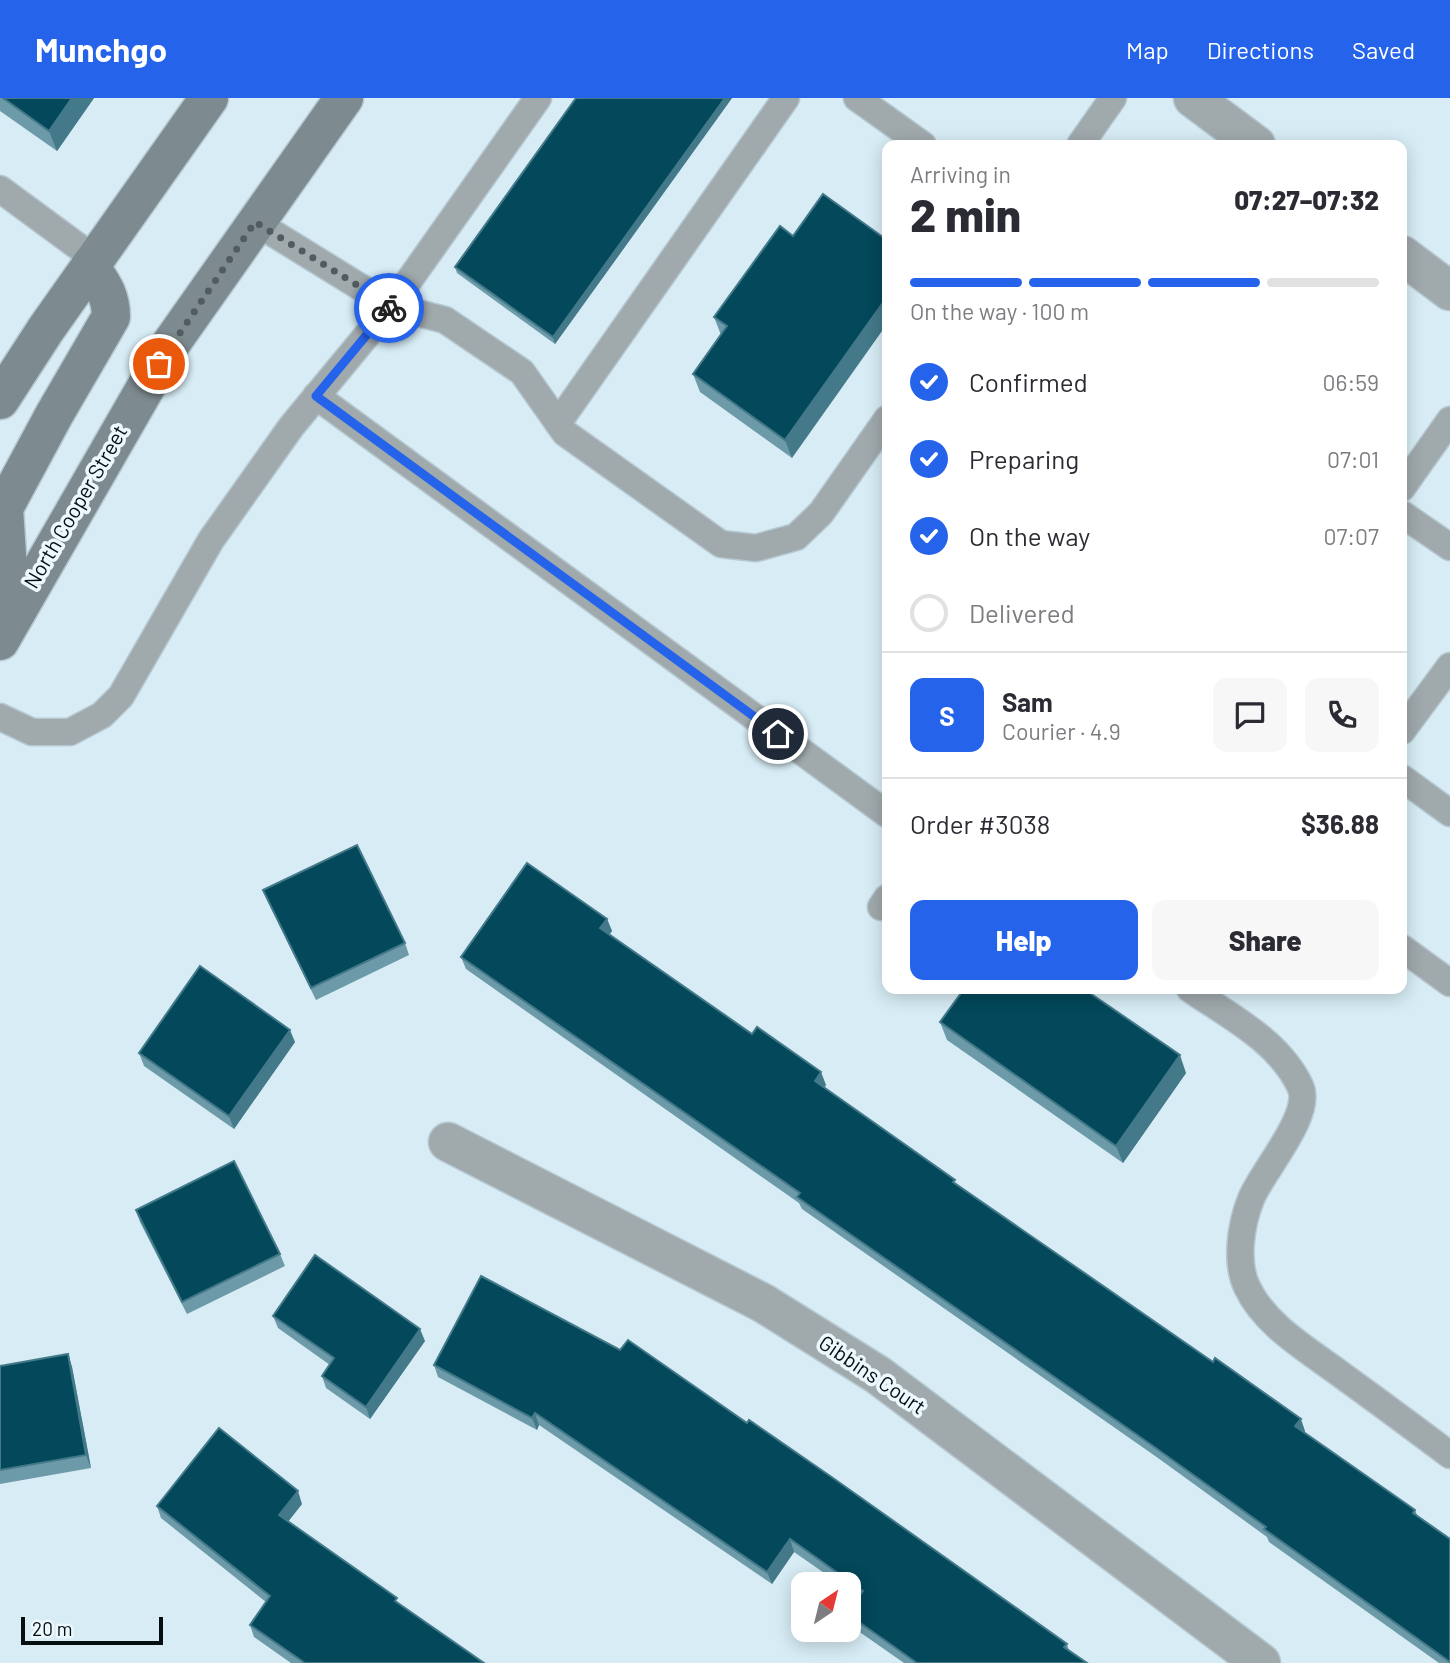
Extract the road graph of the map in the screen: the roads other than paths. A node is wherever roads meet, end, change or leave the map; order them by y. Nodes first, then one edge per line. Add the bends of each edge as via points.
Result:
1 (344, 98) edge
2 (538, 98) edge
3 (786, 98) edge
4 (856, 98) edge
5 (1113, 98) edge
6 (1193, 98) edge
7 (204, 100) edge
8 (916, 140) edge
9 (1084, 140) edge
10 (1249, 140) edge
11 (0, 188) edge
12 (255, 222) junction
13 (1407, 259) edge
14 (92, 263) junction
15 (1450, 291) edge
16 (391, 306) junction
17 (316, 396) junction
18 (0, 400) edge
19 (1450, 420) edge
20 (558, 423) junction
21 (882, 426) edge
22 (1407, 481) edge
23 (1407, 517) edge
24 (1450, 547) edge
25 (6, 630) edge
26 (1450, 666) edge
27 (0, 717) edge
28 (1407, 724) edge
29 (1407, 782) edge
30 (882, 810) edge
31 (1450, 813) edge
32 (1407, 952) edge
33 (1450, 983) edge
34 (1197, 994) edge
35 (449, 1142) dead end
36 (1450, 1455) edge
37 (1261, 1663) edge

1 - 12 main road, North Cooper Street
2 - 16 lane
3 - 20 lane
4 - 8 lane
5 - 9 lane
6 - 10 street
7 - 14 main road
11 - 14 lane
12 - 16 lane
12 - 25 main road, North Cooper Street via 170,345
13 - 15 street
14 - 18 main road
14 - 25 main road via 107,290 111,317 4,508
16 - 17 lane
16 - 20 lane via 446,320 522,372
17 - 27 lane via 211,540 121,696 102,715 70,732 32,732
17 - 30 lane
19 - 22 lane
20 - 21 lane via 565,433 721,544 757,548 796,537 821,513
23 - 24 lane
26 - 28 lane
29 - 31 lane
32 - 33 lane
34 - 36 lane via 1260,1037 1302,1088 1301,1111 1251,1199 1242,1230 1245,1284 1282,1330
35 - 37 street, Gibbins Court via 763,1303 877,1375

